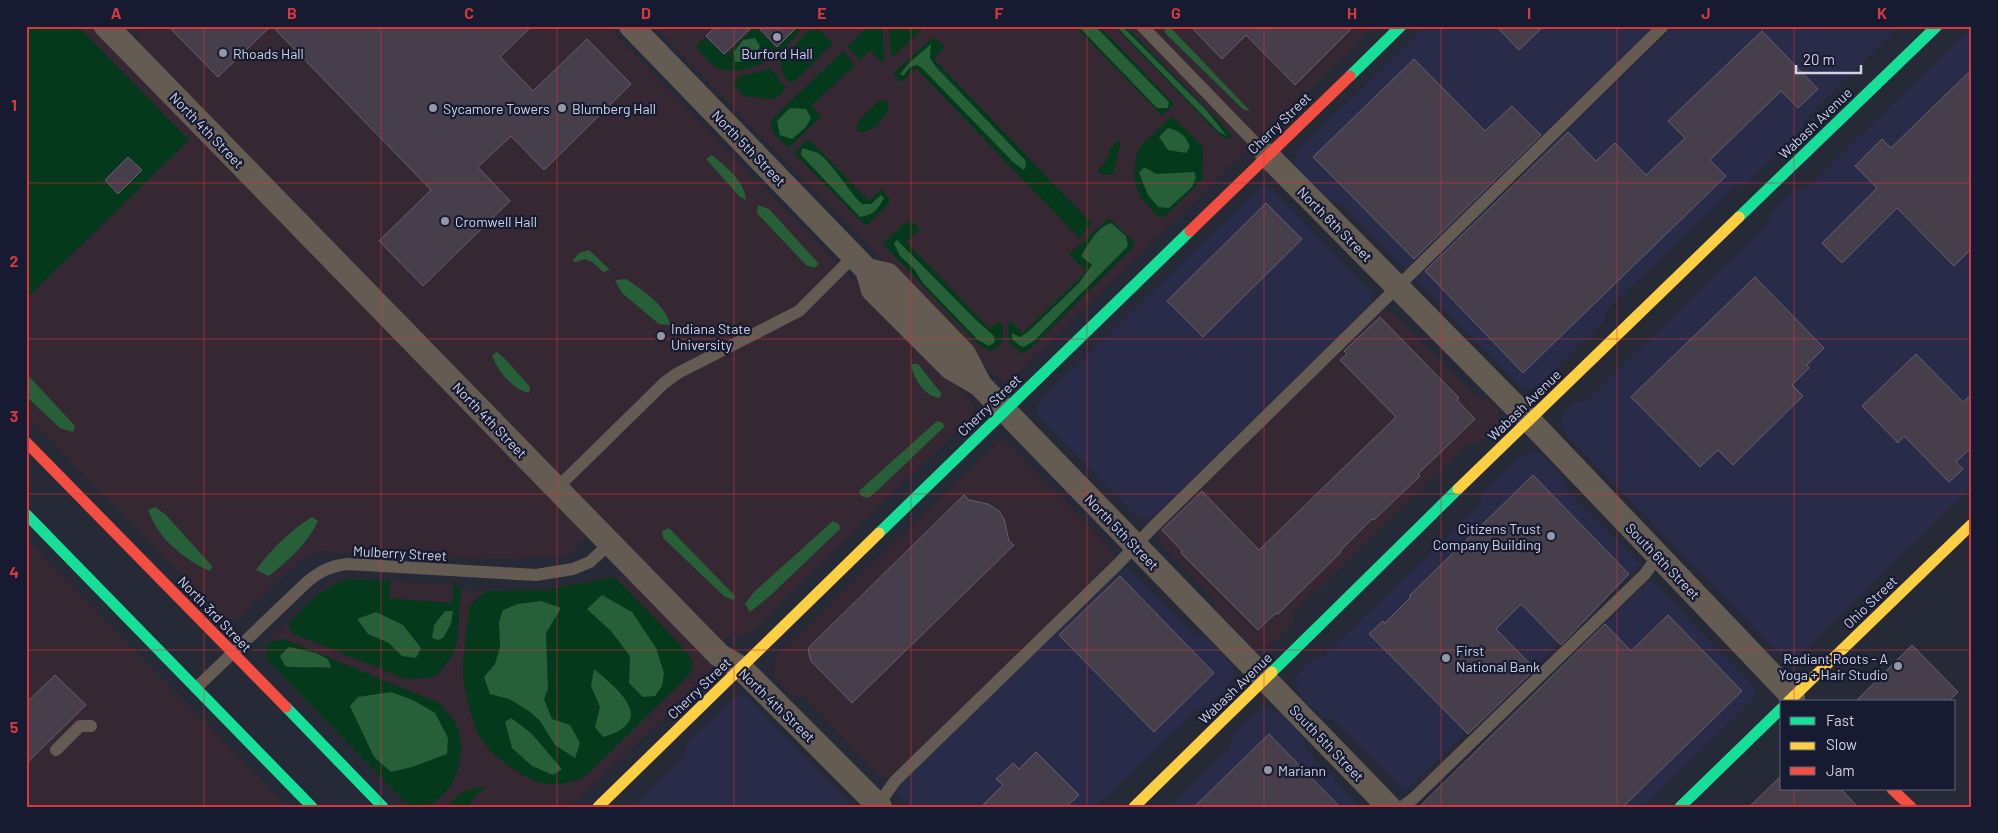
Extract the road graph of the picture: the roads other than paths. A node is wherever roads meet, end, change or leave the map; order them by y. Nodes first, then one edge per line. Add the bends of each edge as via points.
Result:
1 (106, 26) edge
2 (631, 26) edge
3 (1142, 26) edge
4 (1401, 26) edge
5 (1663, 26) edge
6 (1937, 26) edge
7 (1268, 156) junction
8 (861, 263) junction
9 (1398, 287) junction
10 (1005, 411) junction
11 (1530, 420) junction
12 (26, 442) edge
13 (556, 489) junction
14 (26, 514) edge
15 (1972, 524) edge
16 (610, 543) junction
17 (1135, 546) junction
18 (1658, 556) junction
19 (232, 653) junction
20 (741, 668) junction
21 (1265, 679) junction
22 (196, 688) junction
23 (1788, 700) edge
24 (1792, 700) edge
25 (1780, 712) edge
26 (91, 726) dead end
27 (56, 750) dead end
28 (1893, 790) edge
29 (879, 806) edge
30 (1137, 806) edge
31 (312, 807) edge
32 (383, 807) edge
33 (598, 807) edge
34 (1390, 807) edge
35 (1402, 807) edge
36 (1680, 807) edge
37 (1911, 807) edge

1 - 13 street, North 4th Street
2 - 8 street, North 5th Street
3 - 7 lane, North 6th Street
4 - 7 main road, Cherry Street
5 - 9 lane
6 - 11 main road, Wabash Avenue
7 - 9 street, North 6th Street
7 - 10 main road, Cherry Street
8 - 10 street, North 5th Street via 895,283 964,354 980,385
8 - 13 lane via 799,311 671,378
9 - 11 street, North 6th Street
9 - 17 lane
10 - 17 street, North 5th Street
10 - 20 main road, Cherry Street
11 - 18 street, South 6th Street
11 - 21 main road, Wabash Avenue
12 - 19 main road, North 3rd Street
13 - 16 street, North 4th Street
14 - 22 main road
15 - 24 main road, Ohio Street
16 - 19 lane, Mulberry Street via 590,562 572,569 536,575 333,566 320,571 307,582
16 - 20 street, North 4th Street via 719,655
17 - 21 street, North 5th Street
17 - 29 lane via 895,781
18 - 23 street, South 6th Street
18 - 35 lane via 1645,574
19 - 22 lane, Mulberry Street
19 - 32 main road, North 3rd Street
20 - 29 street, North 4th Street
20 - 33 main road, Cherry Street
21 - 30 main road, Wabash Avenue
21 - 34 street, South 5th Street
22 - 31 main road
25 - 36 main road, Ohio Street
26 - 27 lane via 80,726
28 - 37 main road

